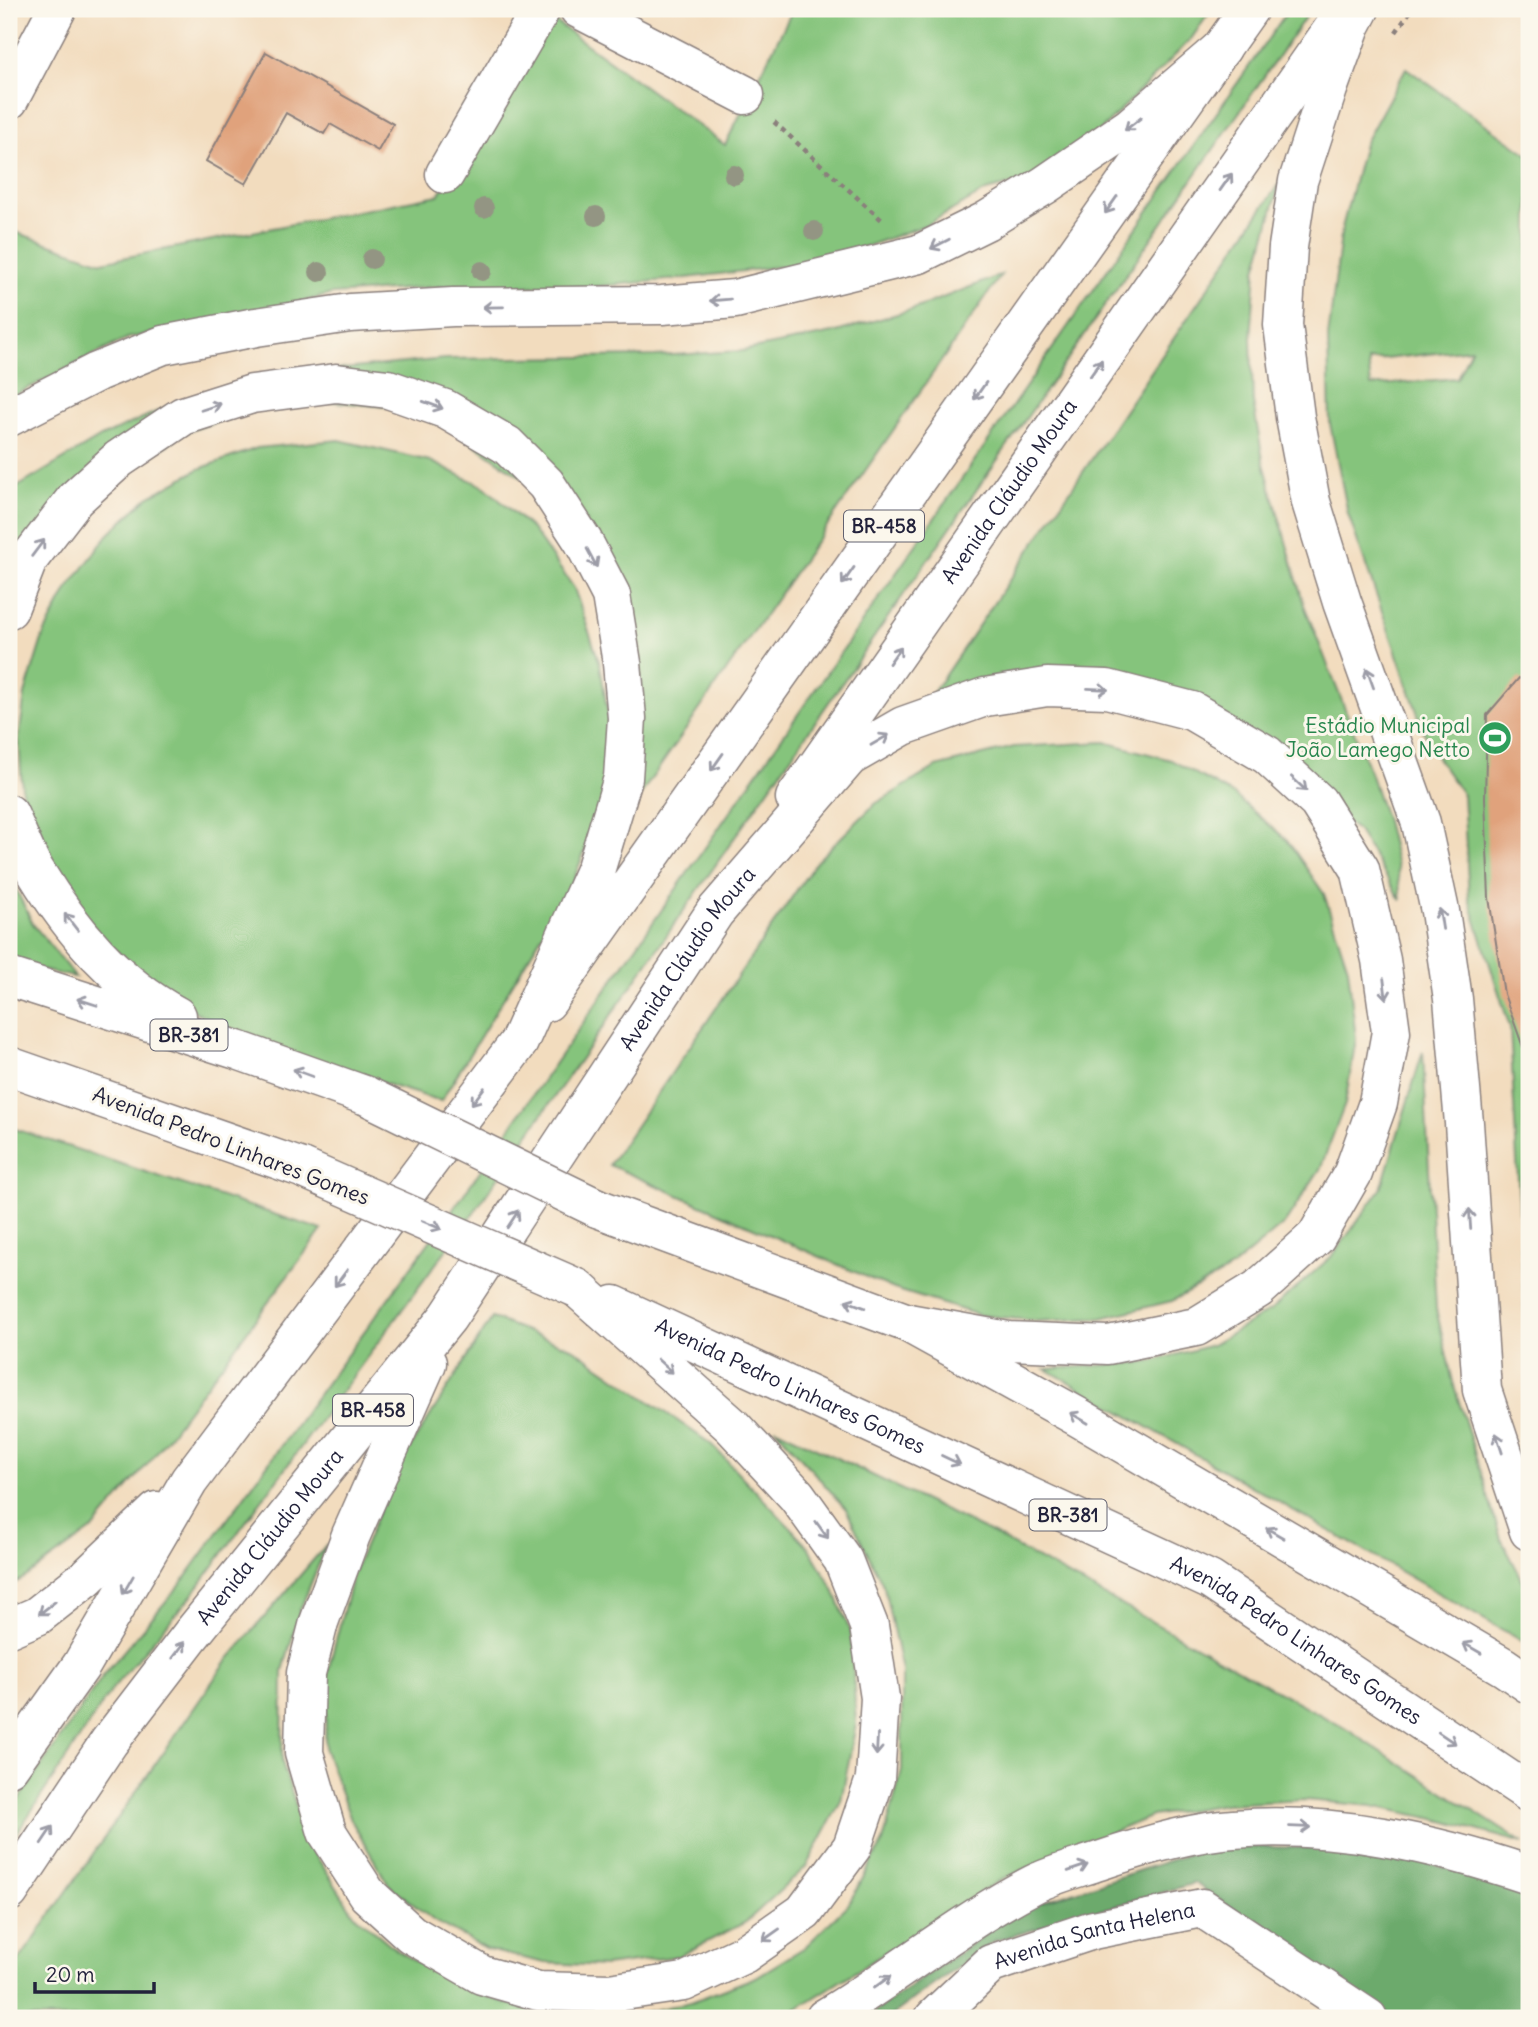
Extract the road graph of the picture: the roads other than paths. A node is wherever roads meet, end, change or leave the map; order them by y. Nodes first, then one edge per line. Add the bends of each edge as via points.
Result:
1 (57, 9) edge
2 (541, 9) edge
3 (579, 9) edge
4 (1249, 9) edge
5 (1347, 9) edge
6 (1360, 9) edge
7 (1222, 48) junction
8 (745, 95) road end
9 (9, 100) edge
10 (445, 174) dead end
11 (9, 417) edge
12 (9, 609) edge
13 (9, 814) edge
14 (716, 912) junction
15 (9, 977) edge
16 (519, 1042) junction
17 (240, 1051) junction
18 (9, 1066) edge
19 (9, 1085) edge
20 (70, 1086) junction
21 (577, 1288) junction
22 (448, 1317) junction
23 (908, 1323) junction
24 (189, 1481) junction
25 (1529, 1531) edge
26 (9, 1628) edge
27 (1529, 1685) edge
28 (9, 1767) edge
29 (1529, 1793) edge
30 (1529, 1875) edge
31 (9, 1892) edge
32 (825, 2018) edge
33 (934, 2018) edge
34 (1368, 2018) edge

1 - 9 main road
2 - 10 main road
3 - 8 main road
4 - 7 main road, BR-458
14 -> 5 main road, Avenida Cláudio Moura / BR-458
25 -> 6 main road via 1482,1390 1464,1123 1440,911 1421,824 1311,502 1283,325 1298,181
7 -> 11 main road via 1130,127 986,221 919,254 735,299 350,313 256,327 163,345
7 -> 16 main road, BR-458
12 -> 16 main road via 28,560 75,499 119,459 183,416 252,394 336,383 388,389 445,409 507,445 546,484 611,595 628,718 623,778 596,868
17 -> 13 main road via 147,1000 108,967 35,871
22 -> 14 main road, Avenida Cláudio Moura / BR-458
14 -> 23 main road via 849,757 903,726 961,705 1047,687 1107,689 1192,710 1267,754 1318,802 1360,869 1381,960 1391,1032 1378,1103 1353,1173 1317,1237 1258,1289 1196,1327 1108,1345 1008,1341
17 -> 15 main road, BR-381
16 -> 24 main road, BR-458
23 -> 17 main road, BR-381, bridge via 597,1208 367,1096
18 - 20 main road, Avenida Pedro Linhares Gomes / BR-381
19 - 20 main road
20 -> 21 main road, Avenida Pedro Linhares Gomes / BR-381, bridge via 302,1168
21 -> 22 main road via 732,1426 797,1496 843,1560 869,1626 880,1698 875,1779 852,1847 804,1912 744,1954 684,1982 610,1993 538,1991 482,1975 411,1934 367,1894 327,1832 304,1753 306,1673 351,1535
21 -> 29 main road, Avenida Pedro Linhares Gomes / BR-381 via 1210,1580
31 -> 22 main road, Avenida Cláudio Moura / BR-458 via 109,1742 191,1634
27 -> 23 main road, BR-381 via 1102,1431
24 -> 26 main road via 87,1577 37,1616
24 -> 28 main road, BR-458 via 81,1666
32 -> 30 main road via 1036,1883 1141,1846 1231,1829 1301,1826 1469,1855
33 - 34 main road, Avenida Santa Helena via 991,1965 1093,1930 1202,1908

